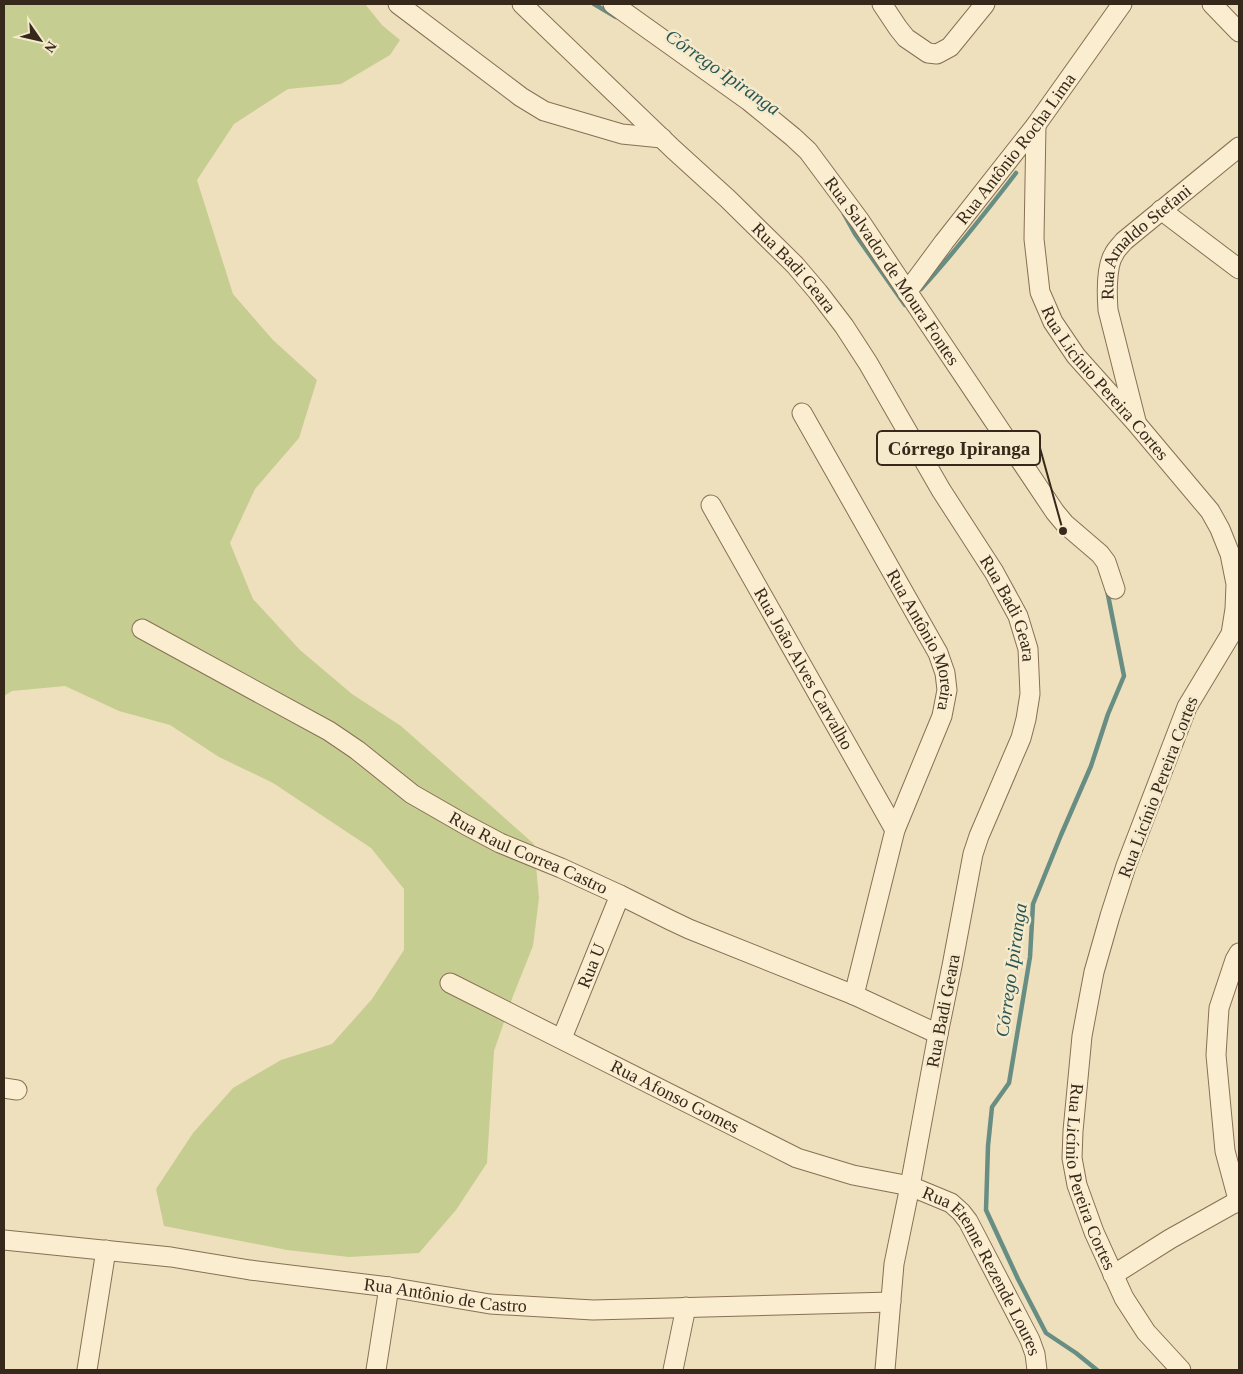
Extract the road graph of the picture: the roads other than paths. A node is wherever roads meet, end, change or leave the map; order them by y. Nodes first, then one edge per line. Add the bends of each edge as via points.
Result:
1 (398, 4) edge
2 (522, 4) edge
3 (613, 4) edge
4 (882, 4) edge
5 (985, 4) edge
6 (1122, 4) edge
7 (1212, 4) edge
8 (1239, 32) edge
9 (1036, 125) junction
10 (662, 138) junction
11 (1239, 147) edge
12 (1161, 210) junction
13 (1239, 269) edge
14 (907, 292) junction
15 (802, 413) dead end
16 (1136, 423) junction
17 (711, 505) dead end
18 (1115, 589) dead end
19 (142, 628) dead end
20 (1235, 634) edge
21 (895, 830) junction
22 (620, 895) junction
23 (1239, 953) edge
24 (450, 983) dead end
25 (854, 995) junction
26 (938, 1034) junction
27 (562, 1038) junction
28 (910, 1186) junction
29 (1239, 1202) edge
30 (4, 1240) edge
31 (106, 1250) junction
32 (1113, 1275) junction
33 (389, 1287) junction
34 (890, 1302) junction
35 (686, 1307) junction
36 (87, 1370) edge
37 (376, 1370) edge
38 (673, 1370) edge
39 (884, 1370) edge
40 (1037, 1370) edge
41 (1181, 1370) edge

1 - 10 street via 536,107 622,134
2 - 10 street, Rua Badi Geara
3 - 14 street, Rua Salvador de Moura Fontes via 749,101 808,151
4 - 5 street via 906,38 928,53 937,54 950,47
6 - 9 street, Rua Antônio Rocha Lima
7 - 8 street
9 - 14 street, Rua Antônio Rocha Lima
9 - 16 street, Rua Licínio Pereira Cortes via 1034,239 1040,292 1053,322 1076,356
10 - 26 street, Rua Badi Geara via 795,265 844,326 1018,616 1028,649 1030,694 1026,719 973,854
11 - 12 street, Rua Arnaldo Stefani
12 - 13 street
12 - 16 street, Rua Arnaldo Stefani via 1124,241 1113,255 1109,272 1108,310
14 - 18 street, Rua Salvador de Moura Fontes via 1055,512 1106,562
15 - 21 street, Rua Antônio Moreira via 938,653 945,673 947,690 942,716
16 - 20 street, Rua Licínio Pereira Cortes via 1210,511 1220,530 1230,554 1236,584
17 - 21 street, Rua João Alves Carvalho
19 - 22 street, Rua Raul Correa Castro via 328,731 412,794 466,825
20 - 32 street, Rua Licínio Pereira Cortes via 1187,707 1126,866 1094,972 1082,1036 1072,1158 1085,1208
21 - 25 street, Rua Antônio Moreira
22 - 25 street, Rua Raul Correa Castro via 689,929
22 - 27 street, Rua U
23 - 29 street via 1219,1008 1216,1055 1225,1151
24 - 27 street, Rua Afonso Gomes
25 - 26 street, Rua Raul Correa Castro
26 - 28 street, Rua Badi Geara
27 - 28 street, Rua Afonso Gomes via 798,1158 853,1175
28 - 34 street, Rua Badi Geara via 894,1264
28 - 40 street, Rua Etenne Rezende Loures via 951,1203 968,1221 1030,1340
29 - 32 street via 1170,1239
30 - 31 street, Rua Antônio de Castro
31 - 33 street, Rua Antônio de Castro
31 - 36 street
32 - 41 street, Rua Licínio Pereira Cortes via 1146,1332
33 - 35 street, Rua Antônio de Castro via 490,1304 593,1310
33 - 37 street
34 - 35 street, Rua Antônio de Castro
34 - 39 street, Rua Badi Geara
35 - 38 street

